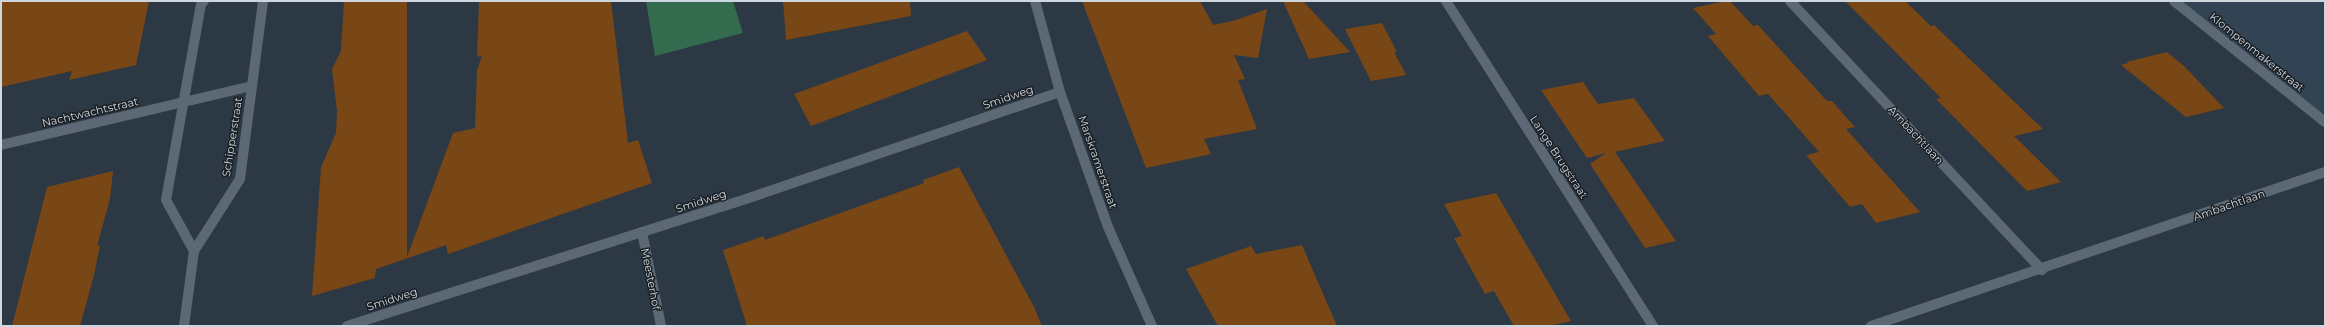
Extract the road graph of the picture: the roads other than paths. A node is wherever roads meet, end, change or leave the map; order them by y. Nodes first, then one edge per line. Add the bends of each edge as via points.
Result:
1 (204, 1) edge
2 (263, 1) edge
3 (1035, 1) edge
4 (1446, 1) edge
5 (1790, 1) edge
6 (2174, 1) edge
7 (252, 86) junction
8 (1060, 92) junction
9 (184, 102) junction
10 (2325, 122) edge
11 (1, 145) edge
12 (2325, 172) edge
13 (642, 232) junction
14 (194, 251) junction
15 (2042, 270) junction
16 (184, 326) edge
17 (347, 326) edge
18 (661, 326) edge
19 (1152, 326) edge
20 (1653, 326) edge
21 (1871, 326) edge

1 - 9 street via 201,4
2 - 7 street, Schipperstraat
3 - 8 street, Marskramerstraat
4 - 20 street, Lange Brugstraat
5 - 15 street, Ambachtlaan
6 - 10 street, Klompenmakerstraat
7 - 9 street, Schipperstraat
7 - 14 street, Schipperstraat via 240,179
8 - 13 street, Smidweg
8 - 19 street, Marskramerstraat via 1108,227
9 - 11 street, Nachtwachtstraat
9 - 14 street via 166,200
12 - 15 street, Ambachtlaan
13 - 17 street, Smidweg
13 - 18 street, Meesterhof
14 - 16 street, Schipperstraat
15 - 21 street, Ambachtlaan

